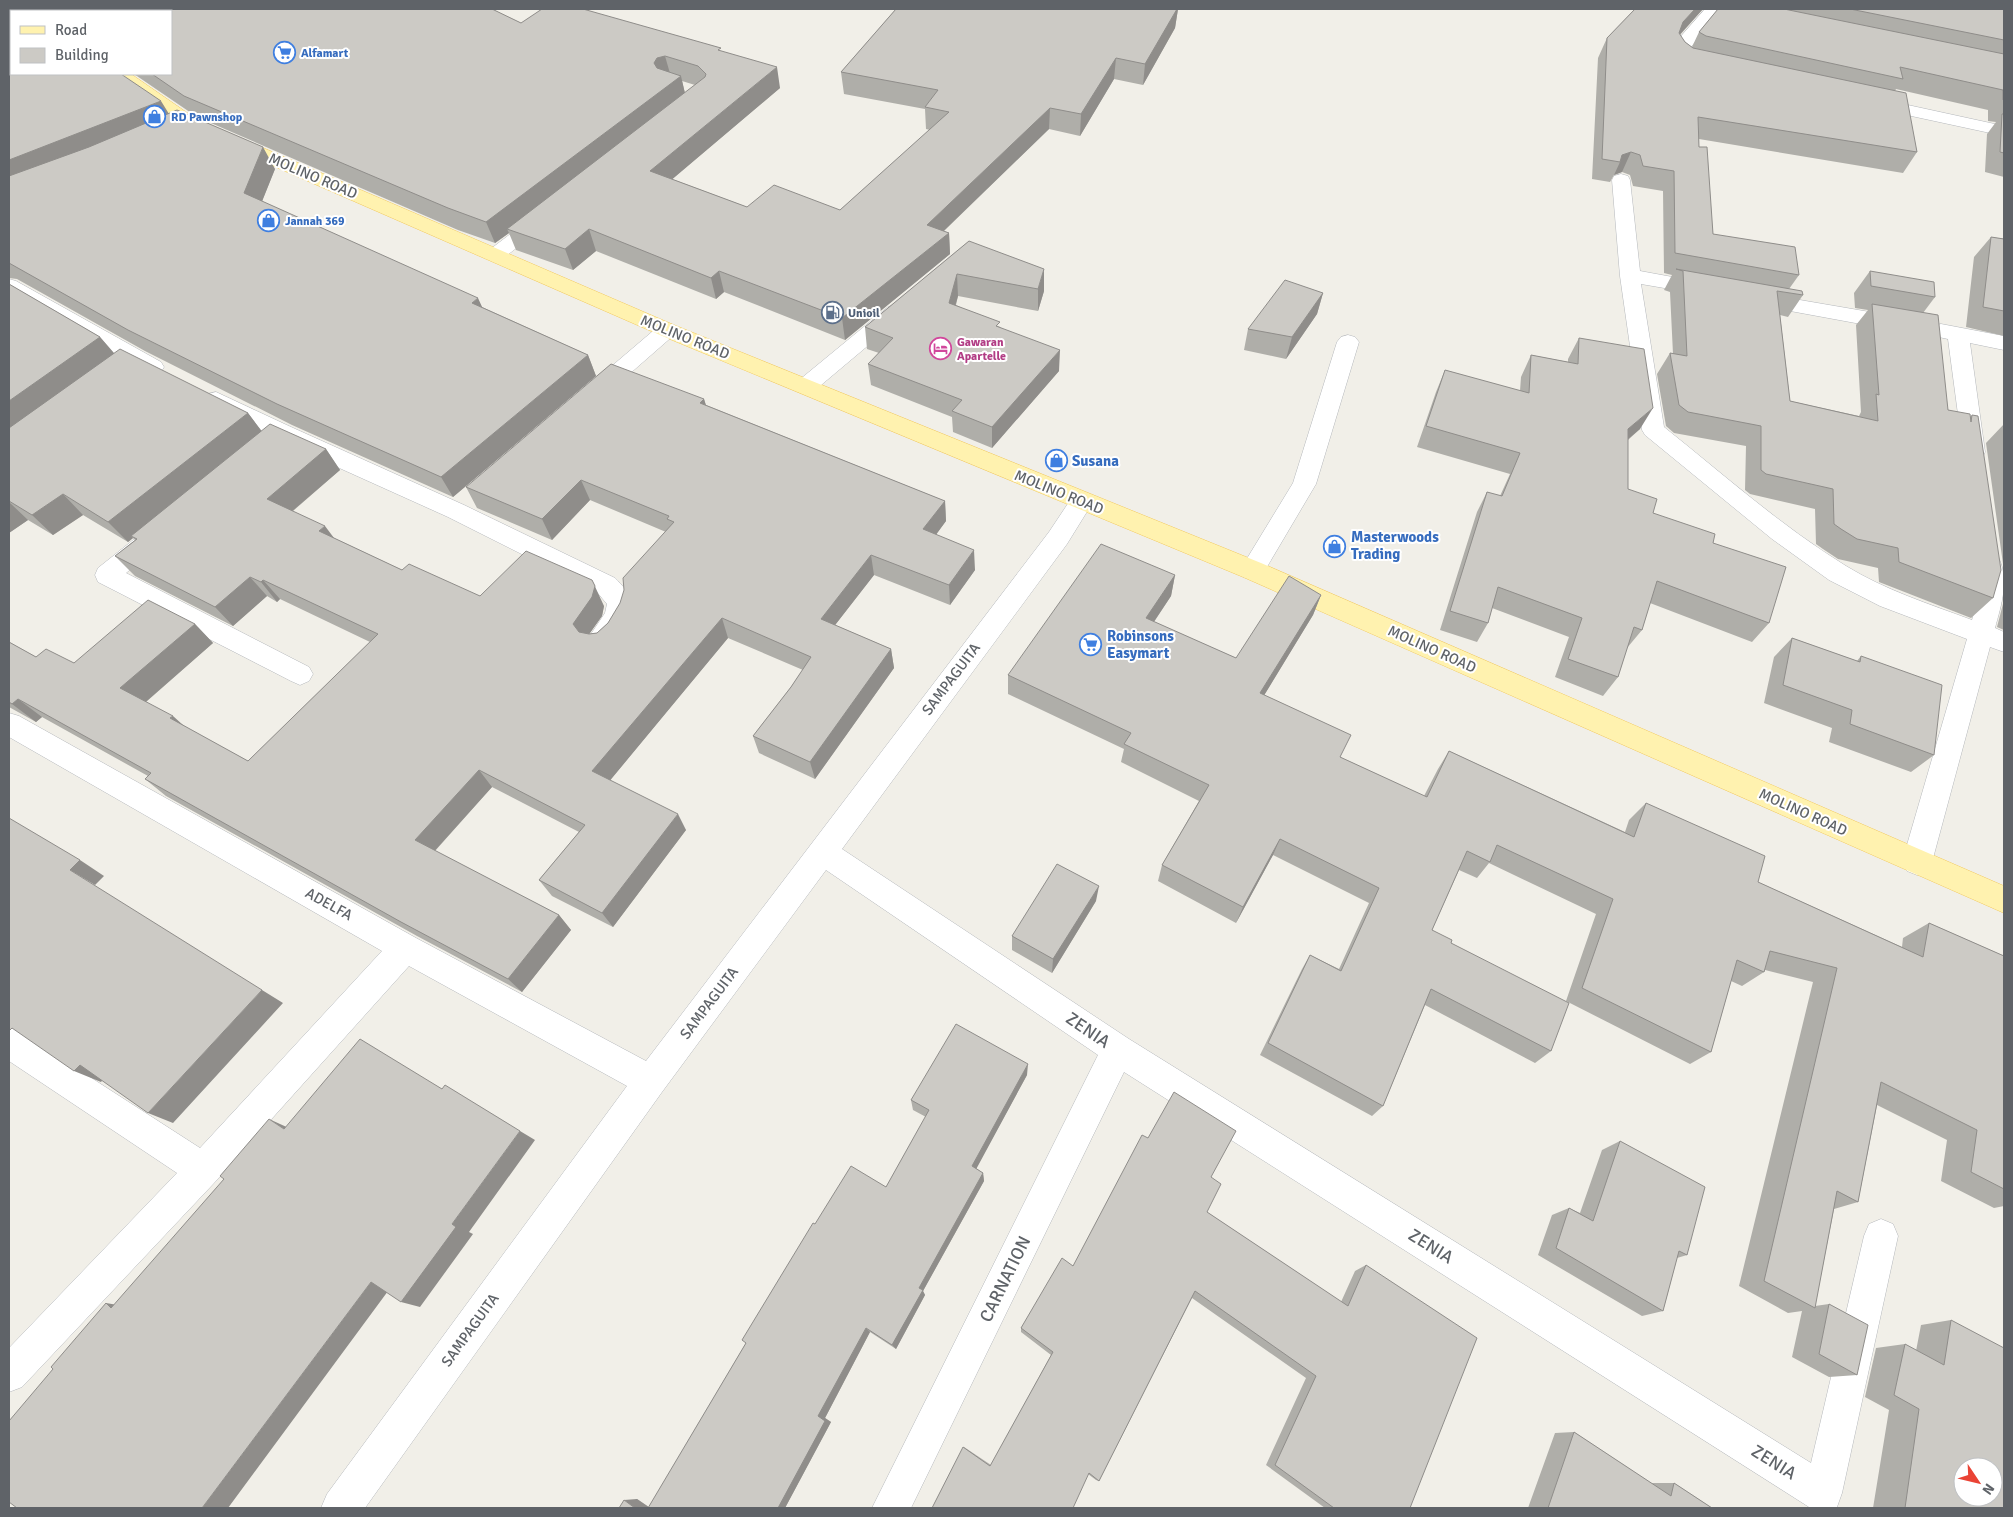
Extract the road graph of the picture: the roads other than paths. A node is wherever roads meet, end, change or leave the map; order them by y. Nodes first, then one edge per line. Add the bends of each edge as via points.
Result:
1 (1713, 9) edge
2 (1733, 13) edge
3 (1719, 69) edge
4 (121, 75) edge
5 (1852, 98) edge
6 (2004, 131) edge
7 (1621, 180) edge
8 (555, 209) edge
9 (495, 255) junction
10 (1630, 276) junction
11 (9, 285) edge
12 (911, 299) edge
13 (667, 330) junction
14 (1958, 334) junction
15 (1348, 342) dead end
16 (2004, 343) edge
17 (171, 376) edge
18 (806, 386) junction
19 (197, 389) edge
20 (576, 409) edge
21 (1977, 472) edge
22 (1081, 502) junction
23 (168, 525) edge
24 (1986, 541) edge
25 (1252, 570) junction
26 (1981, 634) junction
27 (598, 642) edge
28 (2004, 642) edge
29 (300, 674) dead end
30 (9, 724) edge
31 (822, 851) junction
32 (1917, 862) junction
33 (2004, 900) edge
34 (405, 948) junction
35 (9, 1043) edge
36 (1118, 1050) junction
37 (650, 1081) junction
38 (203, 1170) junction
39 (1881, 1236) dead end
40 (9, 1374) edge
41 (341, 1508) edge
42 (891, 1508) edge

1 - 2 street
1 - 3 street via 1680,47 1680,52 1690,62
4 - 9 main road, MOLINO ROAD via 182,127
5 - 6 street
7 - 10 street
8 - 9 street
9 - 13 main road, MOLINO ROAD
10 - 14 street
10 - 26 street via 1653,430 1780,533 1838,573 1889,599
11 - 17 street via 128,364
12 - 18 street
13 - 18 main road, MOLINO ROAD
13 - 20 street
14 - 16 street
14 - 21 street
15 - 25 street via 1304,484
18 - 22 main road, MOLINO ROAD
19 - 27 street via 276,439 464,505 606,585 615,592 621,607
22 - 25 main road, MOLINO ROAD
22 - 31 street, SAMPAGUITA via 1058,538
23 - 29 street via 107,575
24 - 26 street via 1993,590
25 - 32 main road, MOLINO ROAD
26 - 28 street
26 - 32 street
30 - 34 street, ADELFA
31 - 36 street, ZENIA
31 - 37 street, SAMPAGUITA
32 - 33 main road, MOLINO ROAD
34 - 37 street, ADELFA
34 - 38 street
35 - 38 street
36 - 39 street, ZENIA via 1823,1492
36 - 42 street, CARNATION
37 - 41 street, SAMPAGUITA
38 - 40 street

